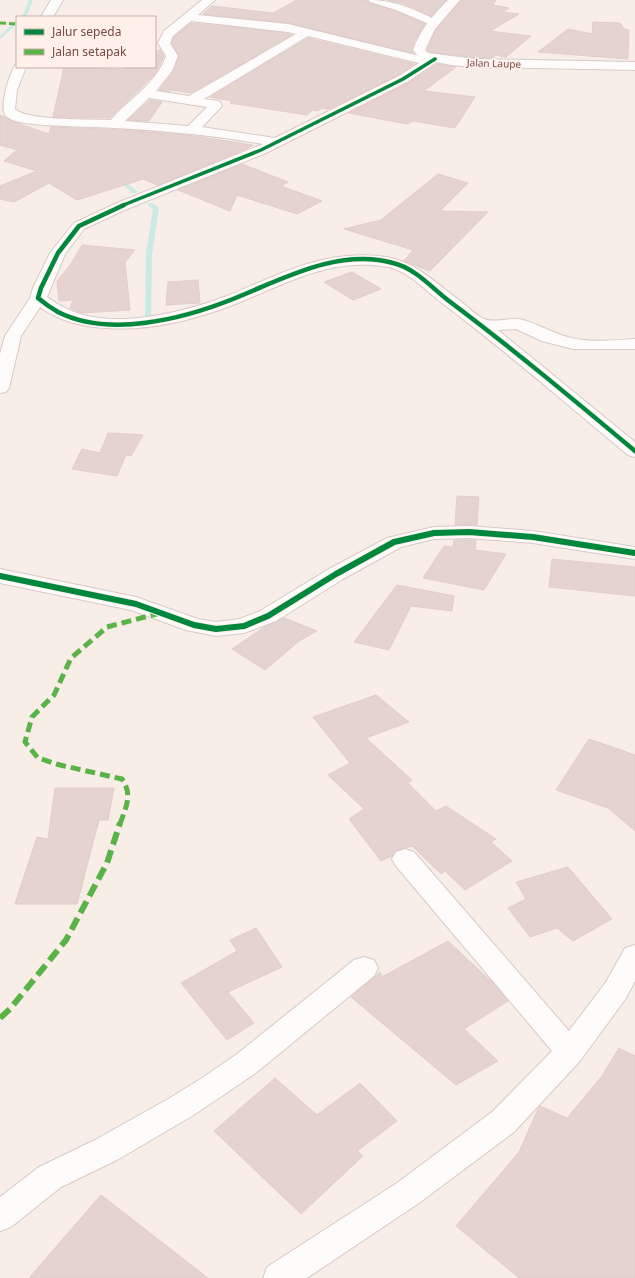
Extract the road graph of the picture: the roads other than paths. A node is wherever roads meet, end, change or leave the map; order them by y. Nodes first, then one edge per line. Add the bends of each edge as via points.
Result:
1 (57, 0) edge
2 (209, 0) edge
3 (374, 0) edge
4 (454, 0) edge
5 (48, 16) edge
6 (188, 16) junction
7 (433, 22) junction
8 (306, 32) junction
9 (432, 61) junction
10 (635, 66) edge
11 (20, 68) edge
12 (147, 94) junction
13 (192, 100) junction
14 (115, 124) junction
15 (192, 130) junction
16 (276, 142) junction
17 (38, 298) junction
18 (483, 325) junction
19 (635, 344) edge
20 (0, 388) edge
21 (635, 451) edge
22 (635, 553) edge
23 (0, 576) edge
24 (405, 859) dead end
25 (635, 956) edge
26 (364, 968) dead end
27 (570, 1052) junction
28 (0, 1216) edge
29 (280, 1278) edge

1 - 5 street
2 - 6 street
3 - 7 street
4 - 7 street, Jalan Laupe
6 - 8 street
6 - 12 street via 168,34 164,43 172,56 170,64
7 - 9 street, Jalan Laupe via 419,50
8 - 9 street
8 - 13 street
9 - 10 street, Jalan Laupe
9 - 16 street via 403,79
11 - 14 street via 9,98 10,113 18,117 41,120
12 - 13 street
12 - 14 street
13 - 15 street via 215,105
14 - 15 street
15 - 16 street
16 - 17 street via 79,226 58,253
17 - 18 street via 58,312 90,321 110,324 146,322 191,314 311,268 348,260 378,261 394,263 410,272
17 - 20 street via 13,336
18 - 19 street via 517,324 573,344
18 - 21 street
22 - 23 street via 533,537 469,532 434,533 394,542 268,616 244,626 216,629 194,625 136,604
24 - 27 street
25 - 27 street via 616,990
26 - 28 street via 232,1073 181,1107 50,1177
27 - 29 street via 503,1122 408,1193

